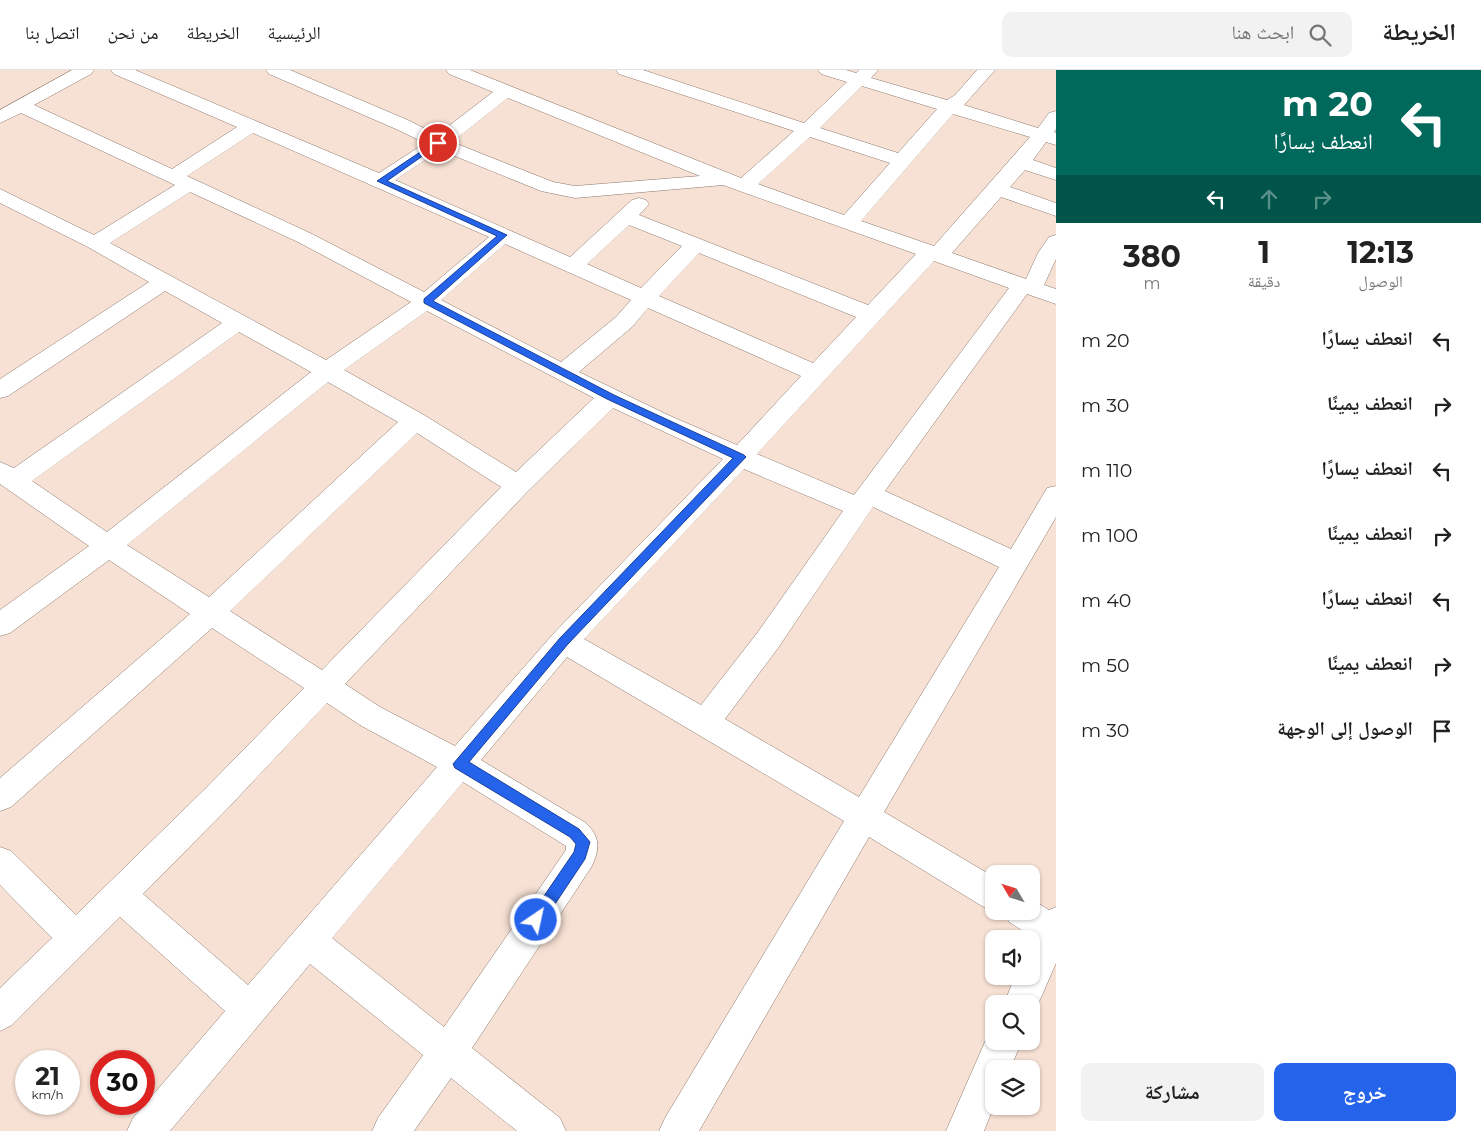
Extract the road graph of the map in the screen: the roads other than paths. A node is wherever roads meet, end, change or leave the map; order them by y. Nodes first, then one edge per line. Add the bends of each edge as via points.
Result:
1 (86, 70) edge
2 (275, 70) edge
3 (455, 70) edge
4 (625, 70) edge
5 (827, 70) edge
6 (986, 70) edge
7 (136, 73) edge
8 (864, 75) edge
9 (506, 90) junction
10 (21, 106) junction
11 (950, 107) junction
12 (0, 117) edge
13 (1056, 117) edge
14 (251, 126) junction
15 (808, 129) junction
16 (1049, 137) edge
17 (438, 143) junction
18 (903, 161) junction
19 (1021, 162) junction
20 (1056, 174) edge
21 (182, 180) junction
22 (381, 181) junction
23 (736, 183) junction
24 (657, 186) junction
25 (997, 189) junction
26 (0, 195) edge
27 (1056, 210) edge
28 (625, 216) junction
29 (848, 223) junction
30 (503, 235) junction
31 (1056, 241) edge
32 (95, 243) junction
33 (696, 244) junction
34 (934, 254) junction
35 (572, 266) junction
36 (166, 281) junction
37 (1027, 287) junction
38 (1056, 297) edge
39 (646, 298) junction
40 (427, 301) junction
41 (871, 314) junction
42 (238, 322) junction
43 (328, 371) junction
44 (564, 373) junction
45 (816, 374) junction
46 (0, 390) edge
47 (610, 397) junction
48 (415, 420) junction
49 (740, 457) junction
50 (5, 477) edge
51 (518, 485) junction
52 (1056, 495) edge
53 (864, 500) junction
54 (108, 546) junction
55 (1016, 563) junction
56 (211, 612) junction
57 (0, 625) edge
58 (564, 641) junction
59 (324, 686) junction
60 (704, 723) junction
61 (460, 764) junction
62 (0, 797) edge
63 (865, 817) junction
64 (0, 862) edge
65 (985, 890) edge
66 (120, 896) junction
67 (1038, 920) edge
68 (1055, 929) edge
69 (76, 939) junction
70 (308, 941) junction
71 (1025, 995) edge
72 (249, 1009) junction
73 (0, 1013) edge
74 (1000, 1050) edge
75 (448, 1052) junction
76 (146, 1131) edge
77 (391, 1131) edge
78 (547, 1131) edge
79 (678, 1131) edge
80 (965, 1131) edge

1 - 10 street
2 - 17 street
3 - 9 street
4 - 15 street
5 - 8 street
6 - 11 street
7 - 14 street
8 - 11 street
8 - 15 street
9 - 17 street
9 - 23 street
10 - 12 street
10 - 21 street
11 - 16 street
11 - 18 street
13 - 16 street
14 - 21 street
14 - 22 street
15 - 18 street
15 - 23 street
16 - 19 street
17 - 22 street
17 - 24 street via 548,187 575,192
18 - 29 street
19 - 20 street
19 - 25 street
21 - 32 street
21 - 40 street
22 - 30 street
23 - 24 street
23 - 29 street
24 - 28 street
25 - 27 street
25 - 34 street
26 - 32 street
28 - 33 street
28 - 35 street
29 - 34 street
30 - 35 street
30 - 40 street
31 - 37 street
32 - 36 street
33 - 39 street
33 - 41 street
34 - 37 street
34 - 41 street
35 - 39 street
36 - 42 street
36 - 46 street
37 - 38 street
37 - 53 street
39 - 44 street via 624,322
39 - 45 street
40 - 43 street
40 - 44 street
41 - 45 street
42 - 43 street
42 - 50 street
43 - 48 street
43 - 54 street
44 - 47 street
45 - 49 street
47 - 49 street
47 - 51 street
48 - 51 street
48 - 56 street
49 - 53 street
49 - 58 street
50 - 54 street
51 - 59 street
52 - 55 street
53 - 55 street
53 - 60 street via 768,640
54 - 56 street
54 - 57 street
55 - 63 street
56 - 59 street
56 - 62 street
58 - 60 street
58 - 61 street
59 - 61 street via 378,720
59 - 66 street
60 - 63 street
61 - 70 street
61 - 75 street via 575,833 583,842 581,854
63 - 65 street
63 - 79 street
64 - 69 street
66 - 69 street
66 - 72 street
67 - 68 street
68 - 71 street
69 - 73 street
70 - 72 street
70 - 75 street
72 - 76 street
74 - 80 street
75 - 77 street
75 - 78 street

